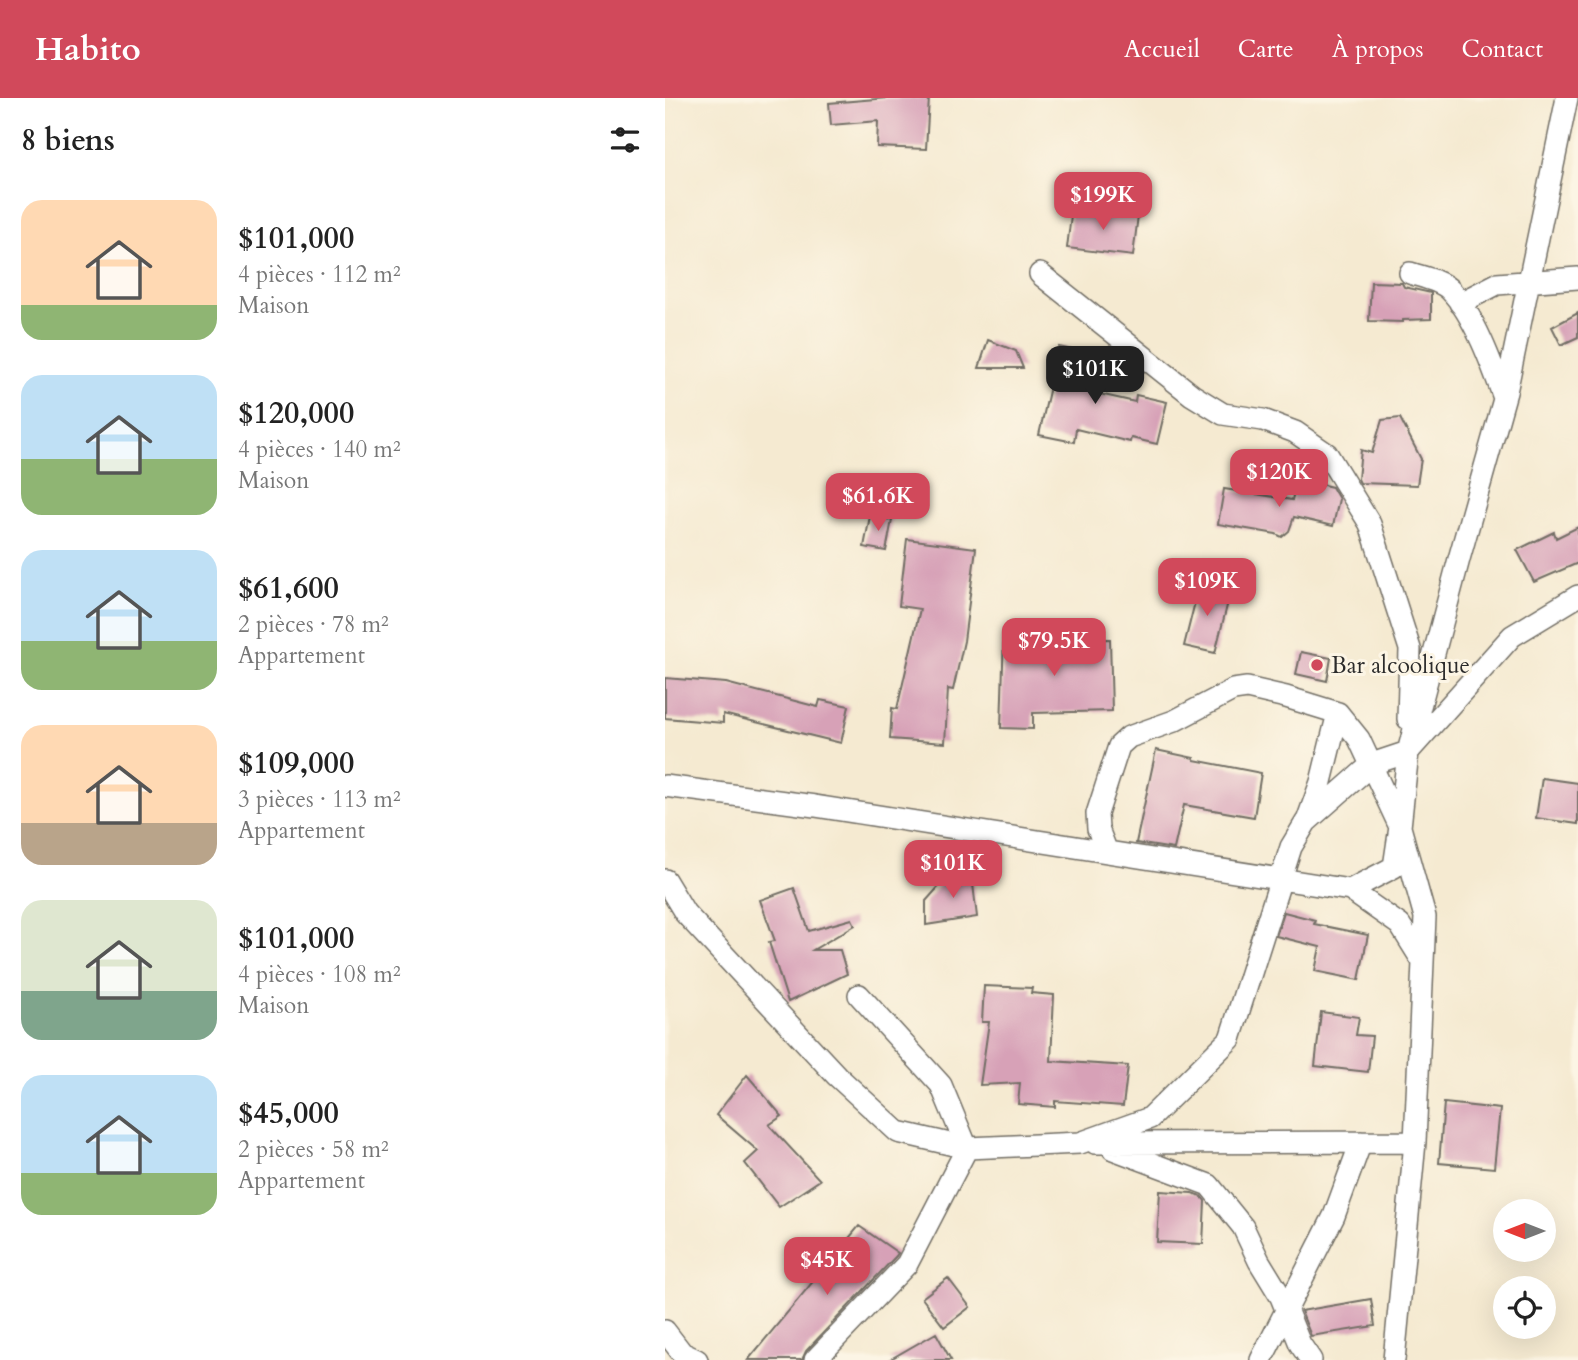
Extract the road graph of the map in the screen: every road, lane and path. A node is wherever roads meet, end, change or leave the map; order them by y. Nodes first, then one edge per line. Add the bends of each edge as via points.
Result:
1 (1567, 98) edge
2 (1410, 273) dead end
3 (1040, 274) dead end
4 (1578, 278) edge
5 (1529, 281) junction
6 (1460, 303) junction
7 (1504, 398) junction
8 (1578, 596) edge
9 (1338, 713) junction
10 (1408, 752) junction
11 (1372, 764) junction
12 (665, 786) edge
13 (1306, 822) junction
14 (1400, 827) junction
15 (1107, 852) junction
16 (665, 880) edge
17 (1281, 880) junction
18 (1350, 890) junction
19 (1423, 962) junction
20 (859, 995) dead end
21 (1090, 1143) junction
22 (1361, 1143) junction
23 (1415, 1143) junction
24 (967, 1148) junction
25 (1287, 1311) junction
26 (665, 1331) edge
27 (687, 1357) edge
28 (815, 1360) edge
29 (1261, 1360) edge
30 (1311, 1360) edge
31 (1394, 1360) edge

1 - 5 street
2 - 6 street via 1449,288
3 - 10 street via 1192,395 1223,414 1263,420 1295,432 1327,454 1370,524 1410,649
4 - 5 street
5 - 6 street via 1497,284
5 - 7 street
6 - 7 street
7 - 10 street
8 - 10 street via 1512,636
9 - 11 street
9 - 13 street
9 - 15 street via 1247,688 1233,690 1174,721 1129,737 1119,746 1097,814
10 - 11 street
10 - 14 street
11 - 13 street
11 - 14 street
12 - 15 street
13 - 17 street via 1291,847
14 - 18 street via 1394,867
14 - 19 street via 1425,916
15 - 17 street
16 - 24 street via 685,913 837,1076 898,1132
17 - 18 street
17 - 21 street via 1230,1039 1150,1118
18 - 19 street via 1400,925
19 - 23 street
20 - 24 street via 941,1085
21 - 22 street
21 - 24 street
21 - 25 street via 1209,1185 1243,1227
22 - 23 street
22 - 25 street via 1334,1216
23 - 31 street
24 - 28 street via 907,1264
25 - 29 street
25 - 30 street
26 - 27 street

